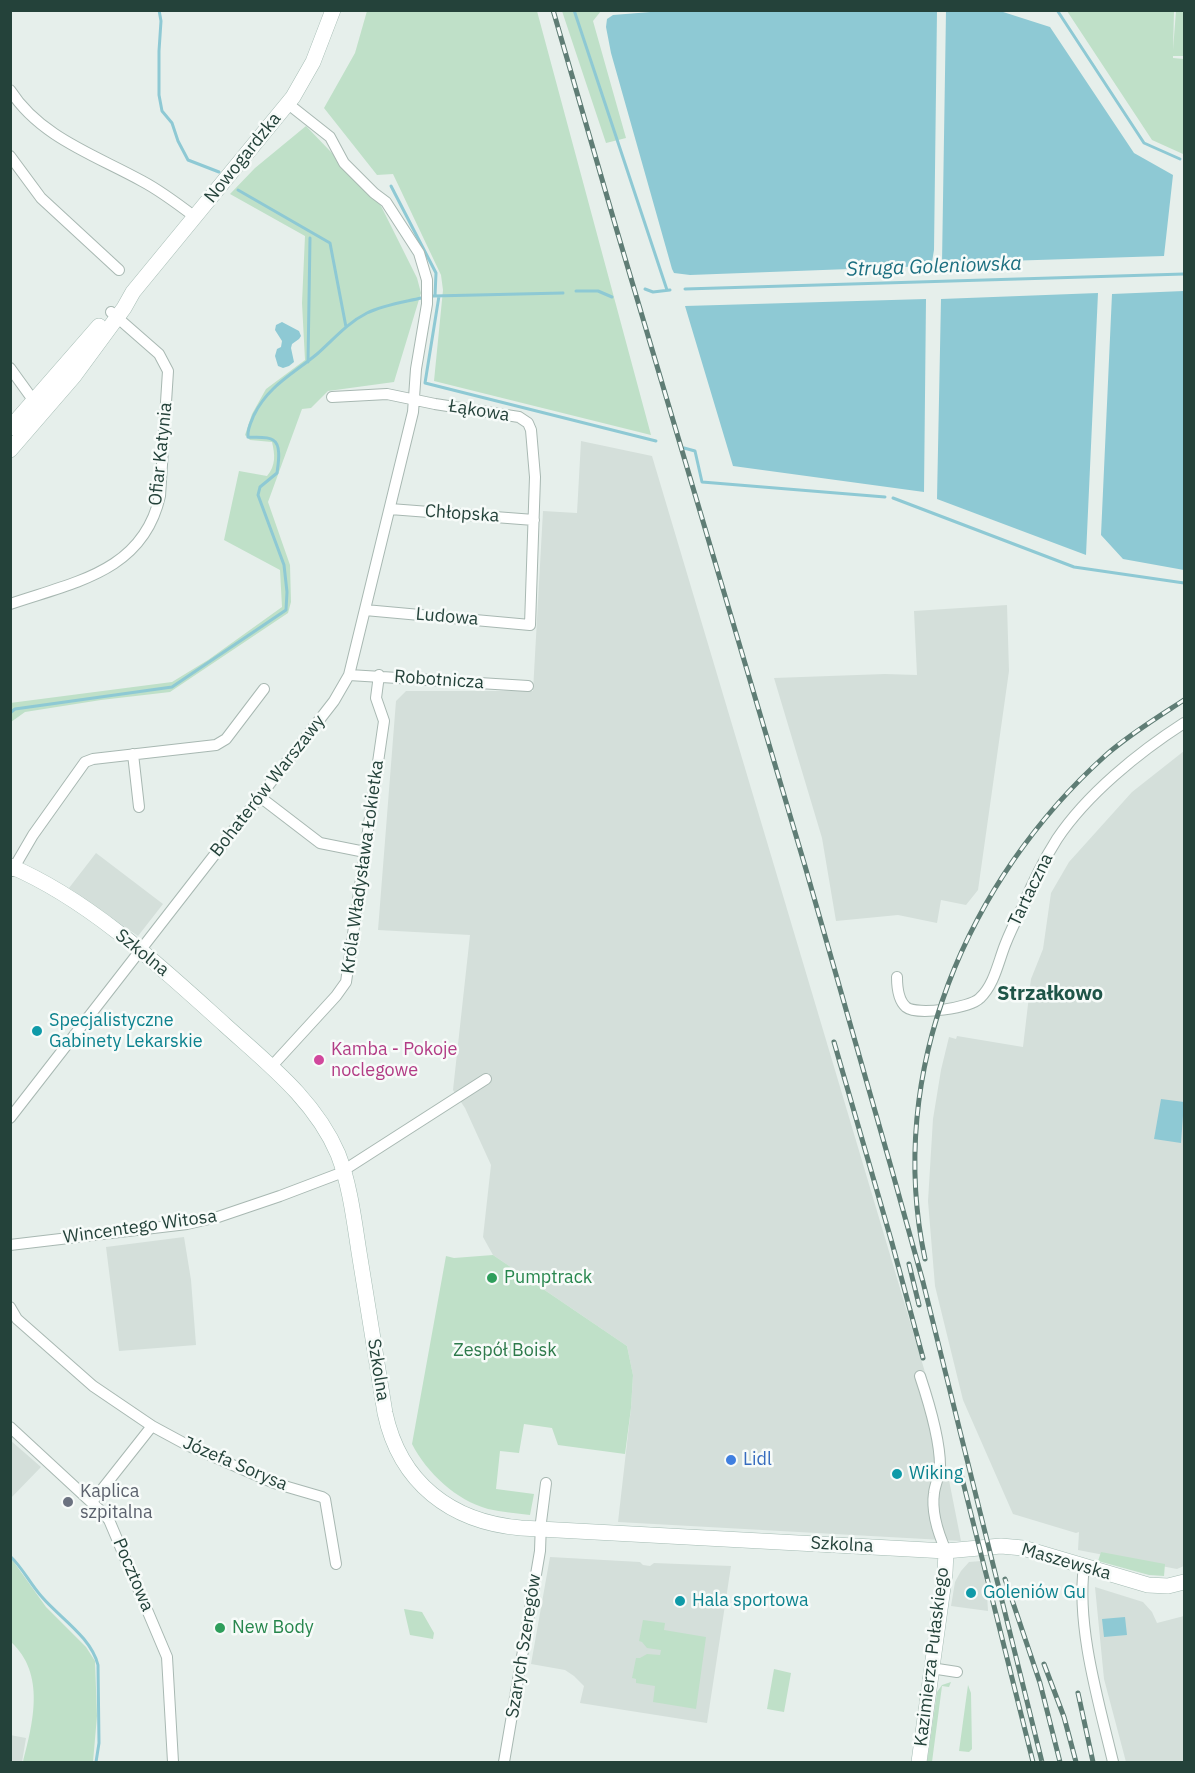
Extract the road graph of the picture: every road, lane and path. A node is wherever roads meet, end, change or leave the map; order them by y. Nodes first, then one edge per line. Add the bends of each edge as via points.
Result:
1 (333, 10) edge
2 (10, 90) edge
3 (287, 104) junction
4 (10, 156) edge
5 (195, 218) junction
6 (119, 270) dead end
7 (114, 315) junction
8 (10, 368) edge
9 (332, 397) dead end
10 (415, 400) junction
11 (38, 407) junction
12 (10, 428) edge
13 (10, 450) edge
14 (390, 509) junction
15 (534, 520) junction
16 (10, 604) edge
17 (365, 610) junction
18 (349, 675) junction
19 (378, 675) junction
20 (528, 686) dead end
21 (264, 689) dead end
22 (1185, 723) edge
23 (133, 754) junction
24 (260, 797) junction
25 (139, 807) dead end
26 (366, 852) junction
27 (12, 869) edge
28 (141, 950) junction
29 (897, 977) dead end
30 (271, 1067) junction
31 (486, 1079) dead end
32 (10, 1118) edge
33 (343, 1169) junction
34 (10, 1245) edge
35 (10, 1307) edge
36 (920, 1376) dead end
37 (152, 1426) junction
38 (10, 1428) edge
39 (546, 1483) dead end
40 (92, 1502) junction
41 (541, 1529) junction
42 (946, 1551) junction
43 (336, 1564) dead end
44 (1084, 1566) junction
45 (1185, 1582) edge
46 (931, 1668) junction
47 (957, 1672) dead end
48 (173, 1762) edge
49 (504, 1762) edge
50 (919, 1762) edge
51 (1113, 1762) edge

1 - 3 street, Nowogardzka via 313,62
2 - 5 street via 23,109 46,129 158,190
3 - 5 street, Nowogardzka
3 - 10 street, Bohaterów Warszawy via 330,136 344,163 386,202 419,253 427,280 427,304
4 - 6 street via 41,198
5 - 7 street, Nowogardzka
7 - 11 street, Nowogardzka via 74,376
7 - 16 street, Ofiar Katynia via 159,354 168,371 157,509 148,528 118,562
8 - 11 street
9 - 10 street, Łąkowa via 387,394
10 - 14 street, Bohaterów Warszawy
10 - 15 street, Łąkowa via 519,417 528,423 533,439
11 - 12 street, Nowogardzka
11 - 13 street, Nowogardzka
14 - 15 street, Chłopska
14 - 17 street, Bohaterów Warszawy
15 - 17 street, Ludowa via 530,625
17 - 18 street, Bohaterów Warszawy
18 - 19 street, Robotnicza
18 - 24 street, Bohaterów Warszawy via 334,701
19 - 20 street, Robotnicza
19 - 26 street, Króla Władysława Łokietka via 376,698 384,721
21 - 23 street via 221,742
22 - 29 street, Tartaczna via 1128,764 1089,800 1058,837 1036,876 990,984 978,1000 958,1007 909,1009 901,1001
23 - 25 street
23 - 27 street via 86,762
24 - 26 street via 320,843
24 - 28 street, Bohaterów Warszawy
26 - 30 street, Króla Władysława Łokietka via 346,982
27 - 28 street, Szkolna via 49,885
28 - 30 street, Szkolna
28 - 32 street, Bohaterów Warszawy
30 - 33 street, Szkolna via 320,1120
31 - 33 street, Wincentego Witosa
33 - 34 street, Wincentego Witosa via 330,1178 204,1220
33 - 41 street, Szkolna via 385,1413 401,1457 429,1492 459,1513 491,1524
35 - 37 street, Józefa Sorysa via 17,1319 93,1386
36 - 42 street, Kazimierza Pułaskiego via 939,1455 934,1496 936,1525
37 - 40 street
37 - 43 street, Józefa Sorysa via 274,1483 325,1499
38 - 40 street, Pocztowa
39 - 41 street, Szarych Szeregów
40 - 48 street, Pocztowa via 109,1520 167,1657
41 - 42 street, Szkolna
41 - 49 street, Szarych Szeregów
42 - 44 street, Maszewska via 1007,1546
42 - 46 street, Kazimierza Pułaskiego
44 - 45 street, Maszewska via 1148,1586
44 - 51 street via 1082,1585 1091,1670
46 - 47 street
46 - 50 street, Kazimierza Pułaskiego

